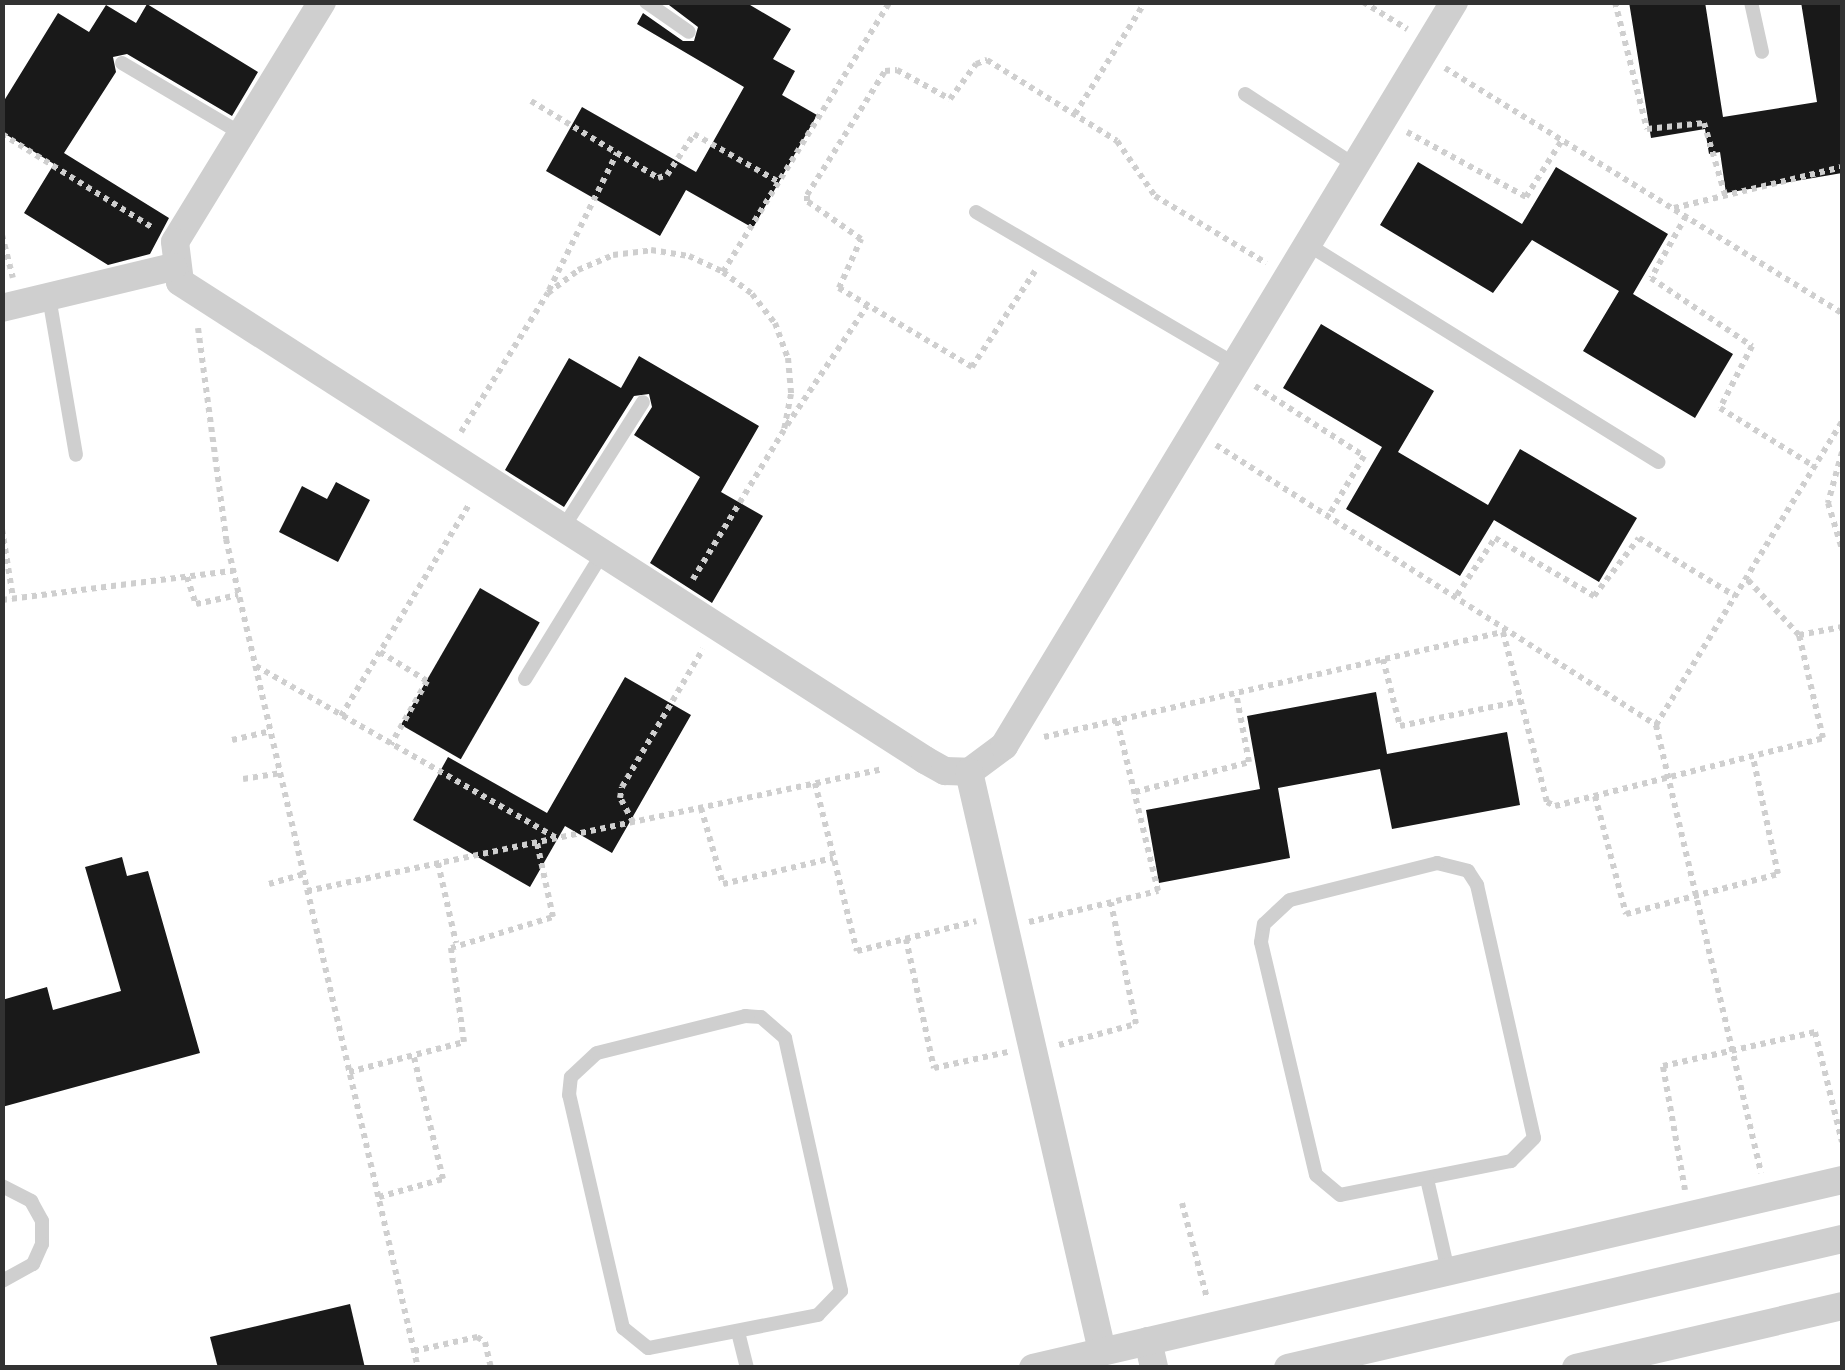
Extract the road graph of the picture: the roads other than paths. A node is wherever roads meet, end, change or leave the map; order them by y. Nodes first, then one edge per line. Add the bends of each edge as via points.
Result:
1 (322, 2) edge
2 (646, 2) edge
3 (1454, 2) edge
4 (1751, 2) edge
5 (689, 32) dead end
6 (1762, 52) dead end
7 (122, 63) dead end
8 (1245, 94) dead end
9 (242, 134) junction
10 (1358, 168) junction
11 (976, 212) dead end
12 (1310, 246) junction
13 (174, 255) junction
14 (48, 297) junction
15 (11, 306) edge
16 (1236, 369) junction
17 (643, 402) dead end
18 (76, 455) dead end
19 (1658, 462) dead end
20 (563, 528) junction
21 (602, 554) junction
22 (525, 678) dead end
23 (968, 772) junction
24 (1426, 1179) junction
25 (1842, 1180) edge
26 (2, 1186) edge
27 (1842, 1239) edge
28 (1448, 1271) junction
29 (2, 1282) edge
30 (1842, 1306) edge
31 (738, 1332) junction
32 (1102, 1351) junction
33 (1151, 1354) edge
34 (1064, 1364) edge
35 (747, 1368) edge
36 (1033, 1368) edge
37 (1288, 1368) edge
38 (1576, 1368) edge

1 - 9 street
2 - 5 lane
3 - 10 street
4 - 6 lane
7 - 9 lane
8 - 10 lane
9 - 13 street
10 - 12 street
11 - 16 lane
12 - 16 street
12 - 19 lane
13 - 14 street
13 - 20 street via 193,292
14 - 15 street
14 - 18 lane
16 - 23 street via 1004,746
17 - 20 lane
20 - 21 street
21 - 22 lane
21 - 23 street via 925,760 945,771
23 - 32 street
24 - 24 lane via 1511,1161 1534,1138 1477,884 1468,872 1437,863 1290,900 1274,909 1261,942 1316,1174 1340,1195
24 - 28 lane
25 - 28 street
26 - 29 lane via 32,1200 42,1221 32,1264
27 - 37 street
28 - 33 street via 1214,1326
30 - 38 street
31 - 31 lane via 829,1310 841,1291 785,1038 761,1017 745,1016 597,1053 571,1077 569,1095 623,1328 648,1348
31 - 35 lane
32 - 33 street
32 - 34 street
34 - 36 street

